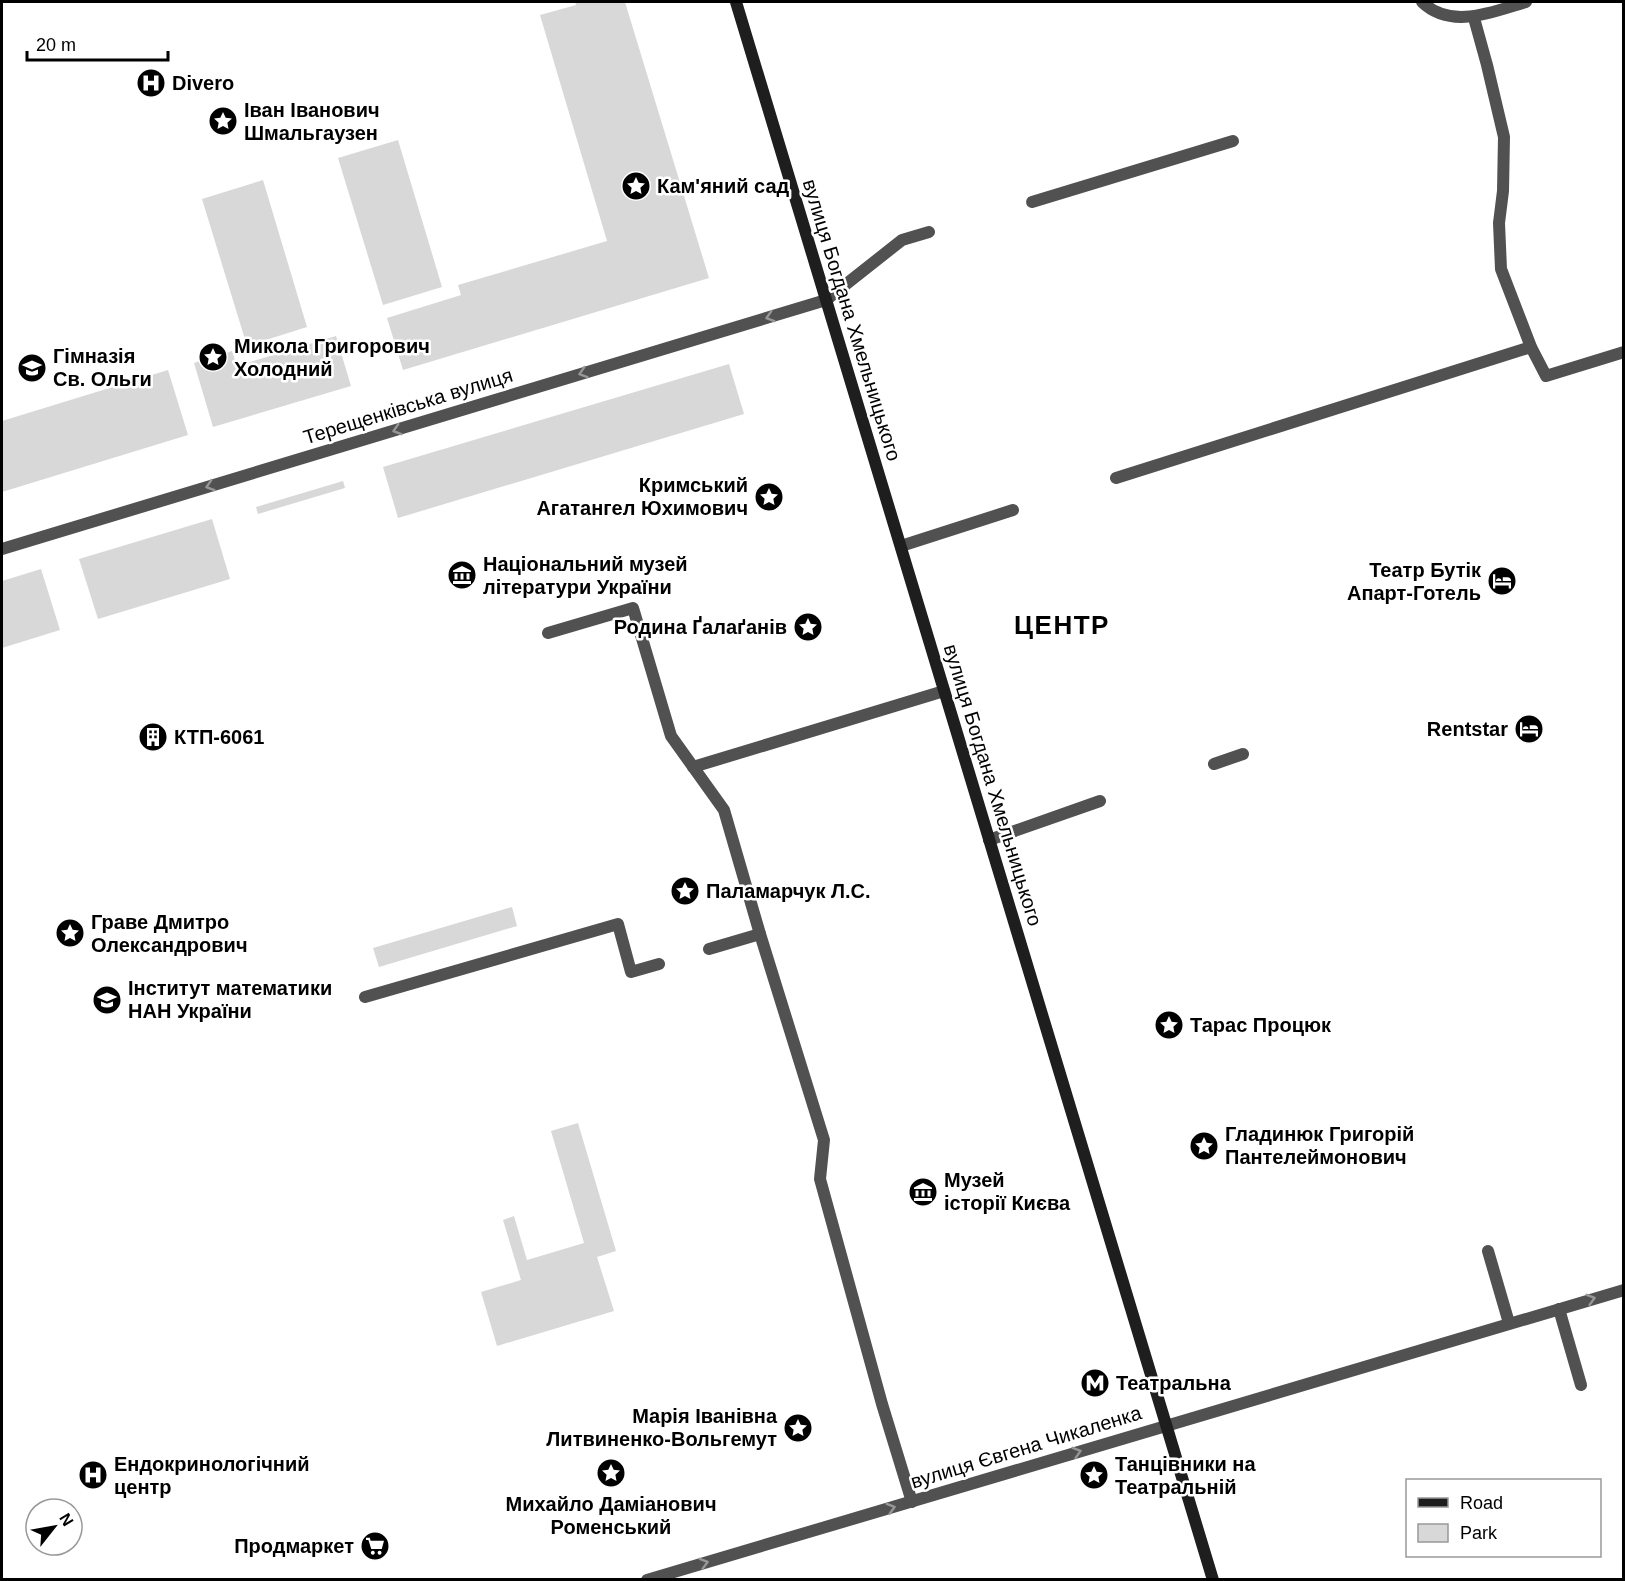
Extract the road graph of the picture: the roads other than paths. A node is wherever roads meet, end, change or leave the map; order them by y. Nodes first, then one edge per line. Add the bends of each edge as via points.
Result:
1 (736, 2) edge
2 (1422, 2) edge
3 (1526, 2) edge
4 (1474, 18) junction
5 (1233, 141) dead end
6 (1032, 202) dead end
7 (929, 232) dead end
8 (826, 300) junction
9 (1531, 347) junction
10 (1623, 352) edge
11 (1116, 478) dead end
12 (1013, 510) dead end
13 (901, 546) junction
14 (2, 549) edge
15 (548, 633) dead end
16 (944, 691) junction
17 (1243, 754) dead end
18 (1214, 764) dead end
19 (693, 767) junction
20 (1100, 801) dead end
21 (989, 840) junction
22 (760, 934) junction
23 (709, 949) dead end
24 (660, 964) dead end
25 (365, 997) dead end
26 (1488, 1251) dead end
27 (1623, 1290) edge
28 (1558, 1309) junction
29 (1509, 1323) junction
30 (1581, 1384) dead end
31 (1167, 1425) junction
32 (912, 1502) junction
33 (648, 1580) edge
34 (1213, 1580) edge

1 - 8 street, вулиця Богдана Хмельницького
2 - 4 street via 1453,17
3 - 4 street
4 - 9 street via 1504,137 1499,222 1501,269
5 - 6 street
7 - 8 street via 902,240
8 - 13 street, вулиця Богдана Хмельницького
8 -> 14 street, Терещенківська вулиця
9 - 10 street via 1546,376
9 - 11 street
12 - 13 street
13 - 16 street, вулиця Богдана Хмельницького
15 - 19 street via 633,608 671,736
16 - 19 street
16 - 21 street, вулиця Богдана Хмельницького
17 - 18 street
19 - 22 street via 724,810
20 - 21 street
21 - 31 street, вулиця Богдана Хмельницького
22 - 23 street
22 - 32 street via 824,1140 820,1179
24 - 25 street via 631,972 618,924
26 - 29 street
28 -> 27 street, вулиця Євгена Чикаленка
28 - 29 street, вулиця Євгена Чикаленка
28 - 30 street
29 - 31 street, вулиця Євгена Чикаленка
32 -> 31 street, вулиця Євгена Чикаленка
31 - 34 street, вулиця Богдана Хмельницького
33 -> 32 street, вулиця Євгена Чикаленка

